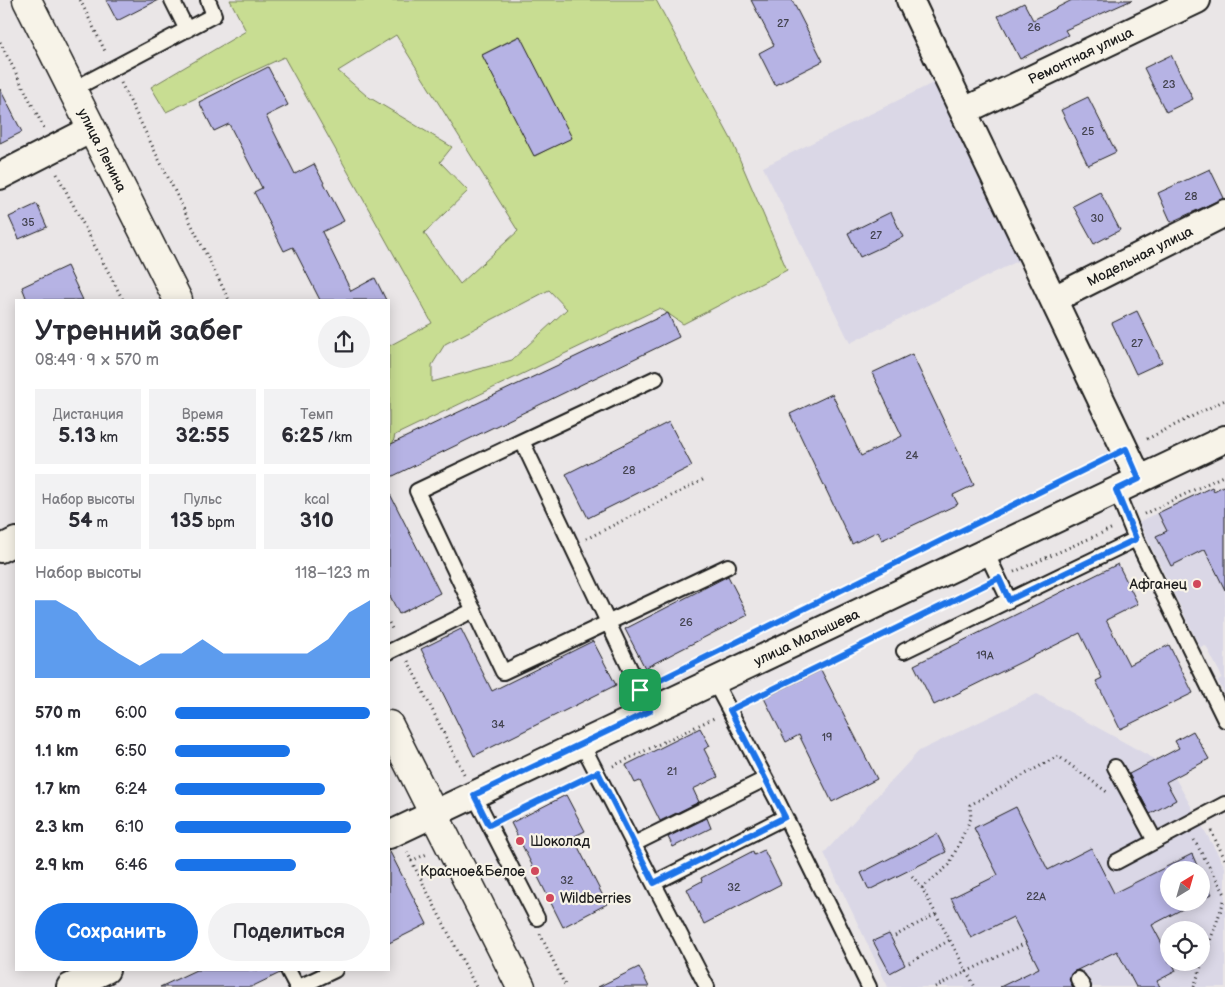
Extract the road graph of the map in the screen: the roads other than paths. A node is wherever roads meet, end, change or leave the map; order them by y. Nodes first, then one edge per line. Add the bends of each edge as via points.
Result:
1 (27, 0) edge
2 (172, 0) edge
3 (208, 0) edge
4 (910, 0) edge
5 (1197, 0) edge
6 (187, 30) junction
7 (72, 90) junction
8 (964, 111) junction
9 (92, 129) junction
10 (0, 176) edge
11 (1225, 213) edge
12 (177, 299) edge
13 (1054, 299) junction
14 (656, 378) dead end
15 (1225, 438) edge
16 (522, 441) junction
17 (1139, 479) junction
18 (1116, 490) junction
19 (1136, 539) junction
20 (15, 542) edge
21 (0, 549) edge
22 (986, 552) junction
23 (728, 566) dead end
24 (1009, 600) junction
25 (474, 610) junction
26 (608, 623) junction
27 (394, 649) edge
28 (904, 651) dead end
29 (714, 681) junction
30 (650, 711) junction
31 (1225, 720) edge
32 (390, 727) edge
33 (582, 744) junction
34 (1115, 766) dead end
35 (765, 779) junction
36 (469, 784) junction
37 (1225, 804) edge
38 (432, 815) junction
39 (785, 817) junction
40 (393, 833) edge
41 (1155, 841) junction
42 (634, 844) junction
43 (1116, 862) dead end
44 (654, 883) junction
45 (537, 918) road end
46 (104, 971) edge
47 (289, 971) edge
48 (332, 971) edge
49 (71, 987) edge
50 (298, 987) edge
51 (521, 987) edge
52 (707, 987) edge
53 (869, 987) edge

1 - 7 main road, улица Ленина
2 - 6 lane
3 - 6 lane via 214,15
4 - 8 street
5 - 8 street, Ремонтная улица
6 - 7 lane
7 - 9 main road, улица Ленина
8 - 13 street
9 - 10 street
9 - 12 main road, улица Ленина
11 - 13 street, Модельная улица
13 - 17 street
14 - 16 lane
15 - 17 street, улица Малышева
16 - 25 lane via 417,491
16 - 26 lane
17 - 18 street, улица Малышева
18 - 19 lane
18 - 22 street, улица Малышева
19 - 24 lane
19 - 31 lane
20 - 21 street
22 - 24 lane
22 - 29 street, улица Малышева
23 - 26 lane
24 - 28 lane
25 - 26 lane via 504,672
25 - 27 lane
26 - 30 lane
29 - 30 street, улица Малышева
29 - 35 lane
30 - 33 street, улица Малышева
32 - 38 main road
33 - 36 street, улица Малышева
33 - 42 lane
34 - 41 lane
35 - 39 lane
35 - 42 lane
36 - 38 street, улица Малышева
36 - 45 lane
37 - 41 lane
38 - 40 street, улица Малышева
38 - 51 main road
39 - 44 lane
39 - 53 lane
41 - 43 lane
42 - 44 lane
44 - 52 lane
46 - 49 street
47 - 50 lane
48 - 50 lane

